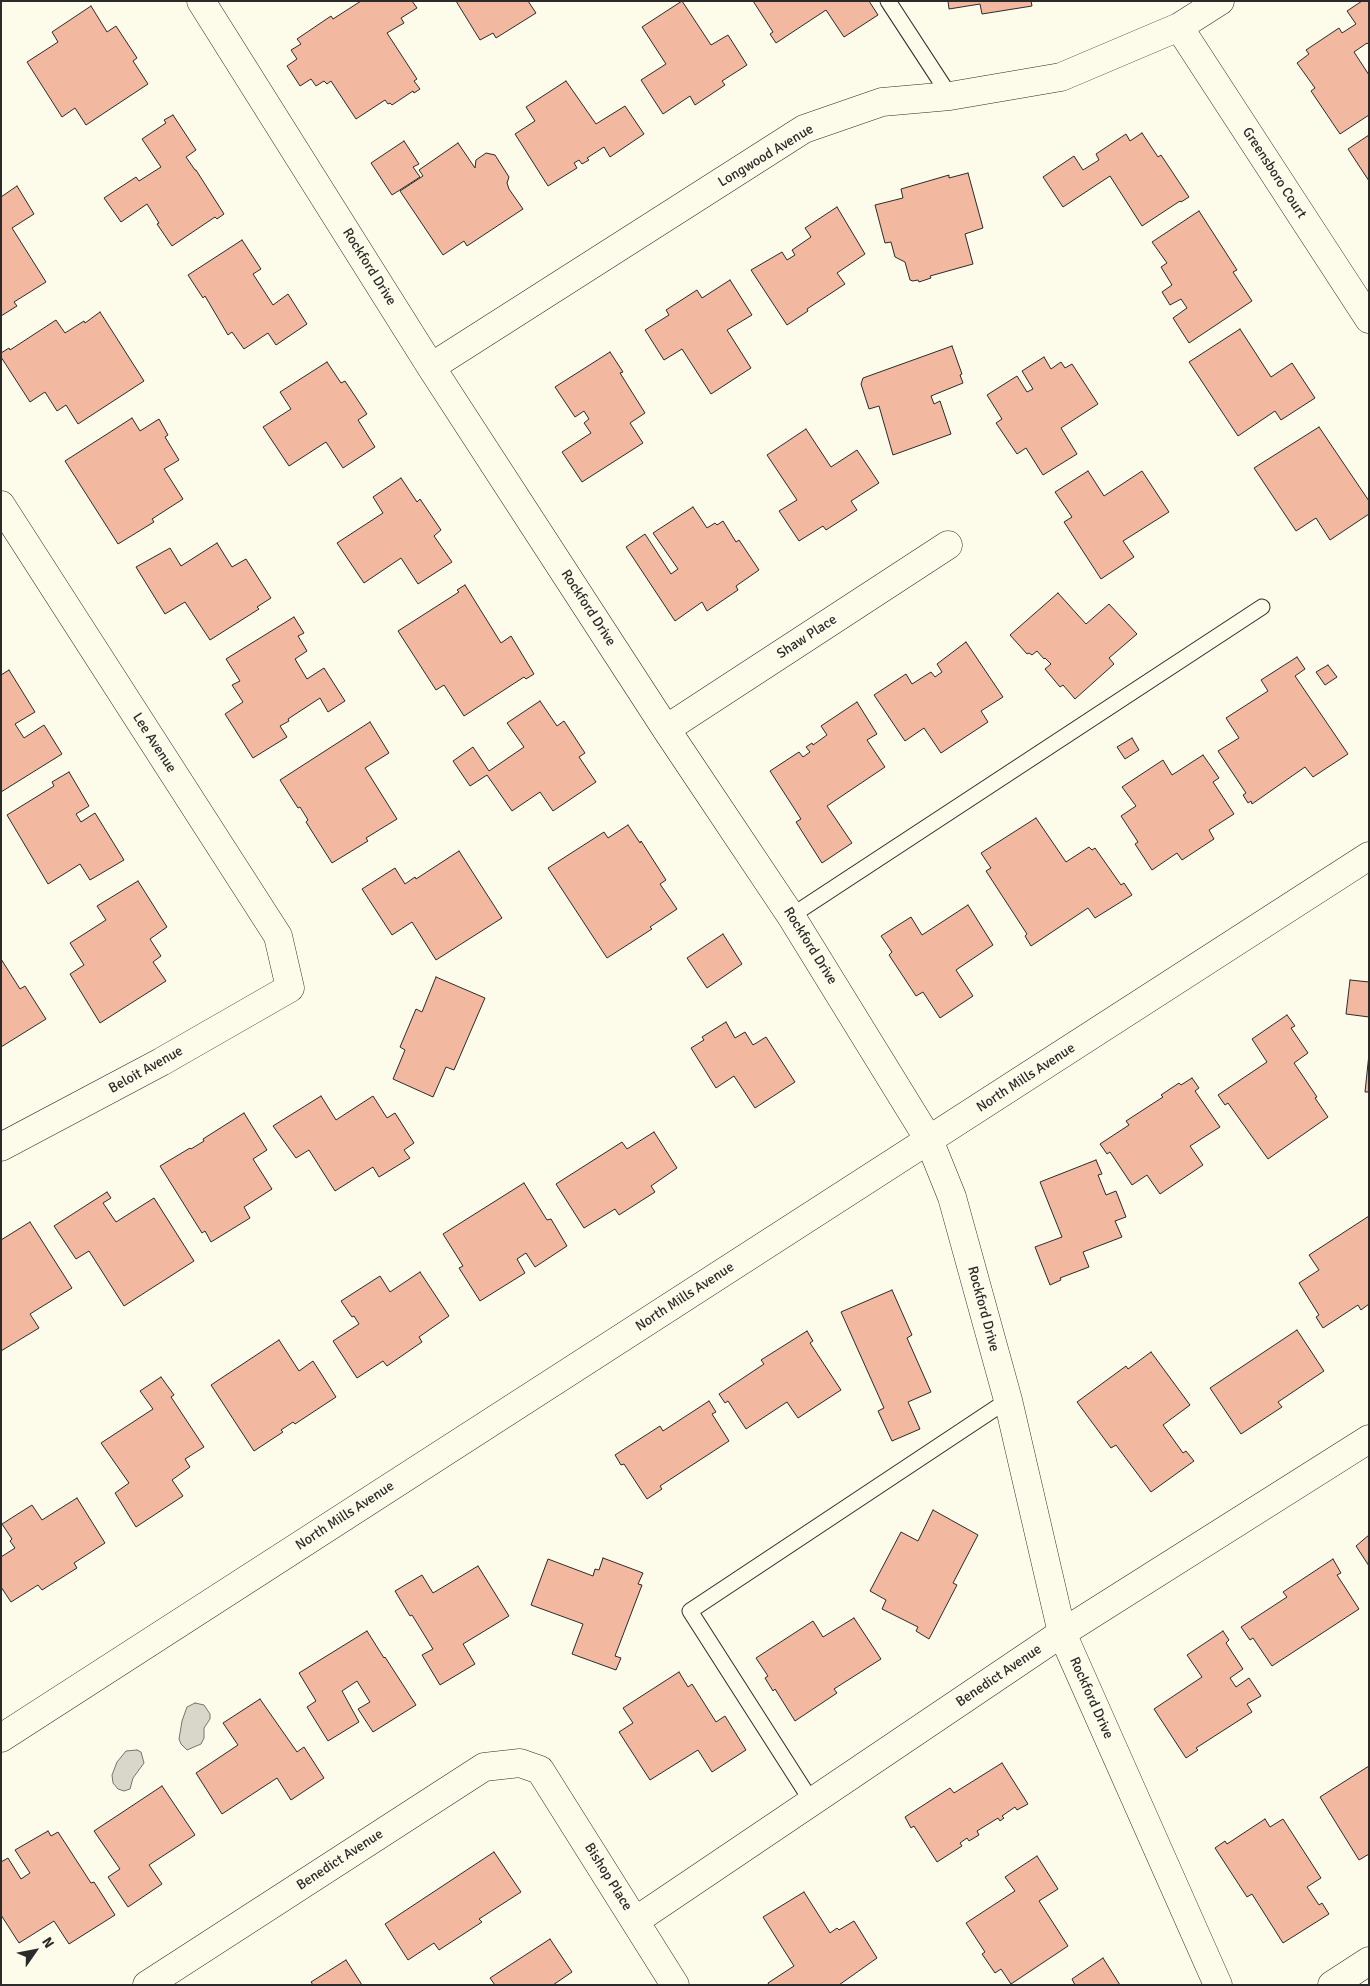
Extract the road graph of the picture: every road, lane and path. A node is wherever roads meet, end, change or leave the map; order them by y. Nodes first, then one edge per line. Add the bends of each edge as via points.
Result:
1 (888, 1) edge
2 (1220, 1) edge
3 (206, 3) edge
4 (1179, 27) junction
5 (950, 96) junction
6 (1369, 318) edge
7 (431, 367) junction
8 (1, 505) edge
9 (948, 545) dead end
10 (1262, 607) dead end
11 (666, 729) junction
12 (1369, 856) edge
13 (791, 916) junction
14 (290, 988) joint
15 (929, 1140) junction
16 (1, 1147) edge
17 (1008, 1400) junction
18 (1369, 1439) edge
19 (1062, 1633) junction
20 (1, 1738) edge
21 (540, 1770) joint
22 (812, 1802) junction
23 (635, 1922) junction
24 (1369, 1961) edge
25 (147, 1985) edge
26 (675, 1985) edge
27 (1218, 1985) edge
28 (1332, 1985) edge

1 - 5 lane
2 - 4 street, Longwood Avenue
3 - 7 street, Rockford Drive
4 - 5 street, Longwood Avenue via 1061,77
4 - 6 street, Greensboro Court
5 - 7 street, Longwood Avenue via 882,102 804,129
7 - 11 street, Rockford Drive
8 - 14 street, Lee Avenue via 278,936
9 - 11 street, Shaw Place
10 - 13 lane
11 - 13 street, Rockford Drive
12 - 15 street, North Mills Avenue
13 - 15 street, Rockford Drive
14 - 16 street, Beloit Avenue via 161,1062
15 - 17 street, Rockford Drive via 952,1197
15 - 20 street, North Mills Avenue
17 - 19 street, Rockford Drive
17 - 22 lane via 690,1611
18 - 19 street, Benedict Avenue
19 - 22 street, Benedict Avenue
19 - 27 street, Rockford Drive
21 - 23 street, Bishop Place
21 - 25 street, Benedict Avenue via 520,1763 484,1768
22 - 23 street, Benedict Avenue
23 - 26 street, Bishop Place
24 - 28 street

